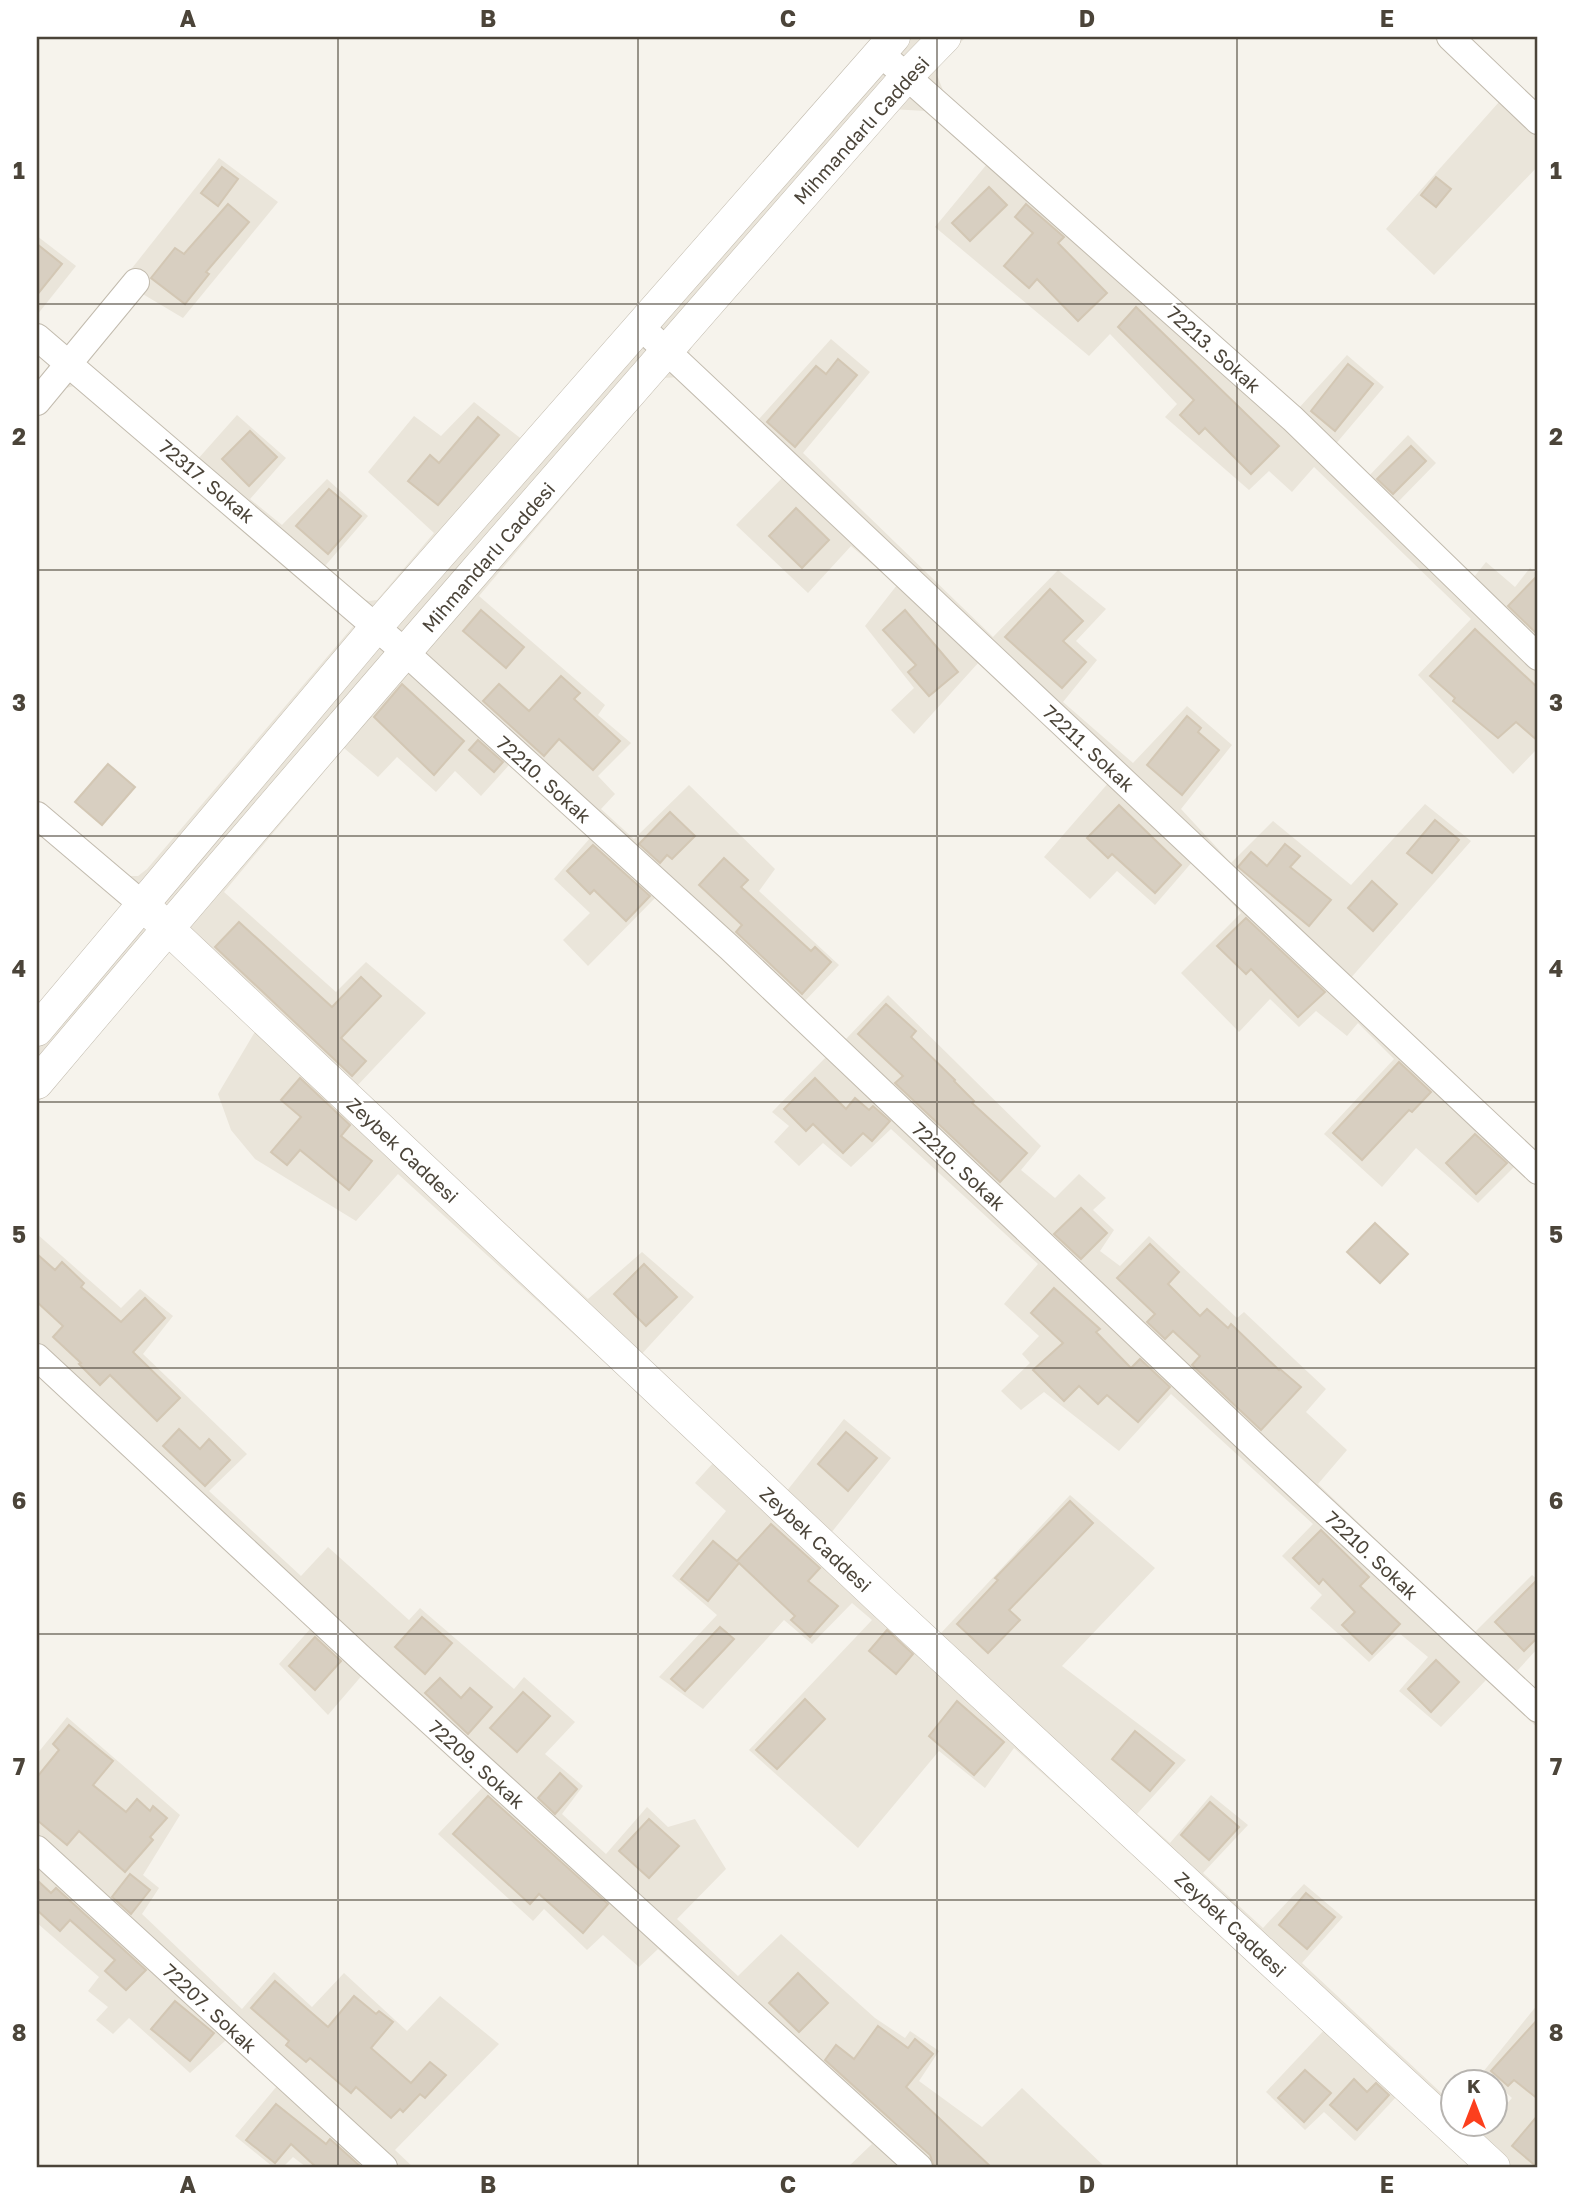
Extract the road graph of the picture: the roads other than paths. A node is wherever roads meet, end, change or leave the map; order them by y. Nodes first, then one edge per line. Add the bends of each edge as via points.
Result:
1 (945, 37) edge
2 (1450, 37) edge
3 (886, 45) edge
4 (906, 77) junction
5 (1538, 121) edge
6 (136, 282) dead end
7 (640, 326) junction
8 (37, 337) edge
9 (667, 351) junction
10 (70, 364) junction
11 (37, 402) edge
12 (377, 626) junction
13 (405, 652) junction
14 (1538, 657) edge
15 (37, 815) edge
16 (143, 905) junction
17 (167, 928) junction
18 (37, 1030) edge
19 (37, 1083) edge
20 (1538, 1171) edge
21 (37, 1357) edge
22 (1538, 1709) edge
23 (37, 1849) edge
24 (384, 2167) edge
25 (919, 2167) edge
26 (1494, 2167) edge

1 - 4 street, Mihmandarlı Caddesi
2 - 5 street
3 - 4 street, 72213. Sokak
3 - 7 street, Mihmandarlı Caddesi
4 - 9 street, Mihmandarlı Caddesi
4 - 14 street, 72213. Sokak via 1293,419
6 - 10 street
7 - 9 street, 72211. Sokak
7 - 12 street, Mihmandarlı Caddesi
8 - 10 street, 72317. Sokak
9 - 13 street, Mihmandarlı Caddesi
9 - 20 street, 72211. Sokak
10 - 11 street
10 - 12 street, 72317. Sokak
12 - 13 street, 72210. Sokak
12 - 16 street, Mihmandarlı Caddesi
13 - 17 street, Mihmandarlı Caddesi
13 - 22 street, 72210. Sokak via 730,948
15 - 16 street
16 - 17 street, Zeybek Caddesi
16 - 18 street, Mihmandarlı Caddesi
17 - 19 street, Mihmandarlı Caddesi
17 - 26 street, Zeybek Caddesi via 872,1592
21 - 25 street, 72209. Sokak
23 - 24 street, 72207. Sokak

